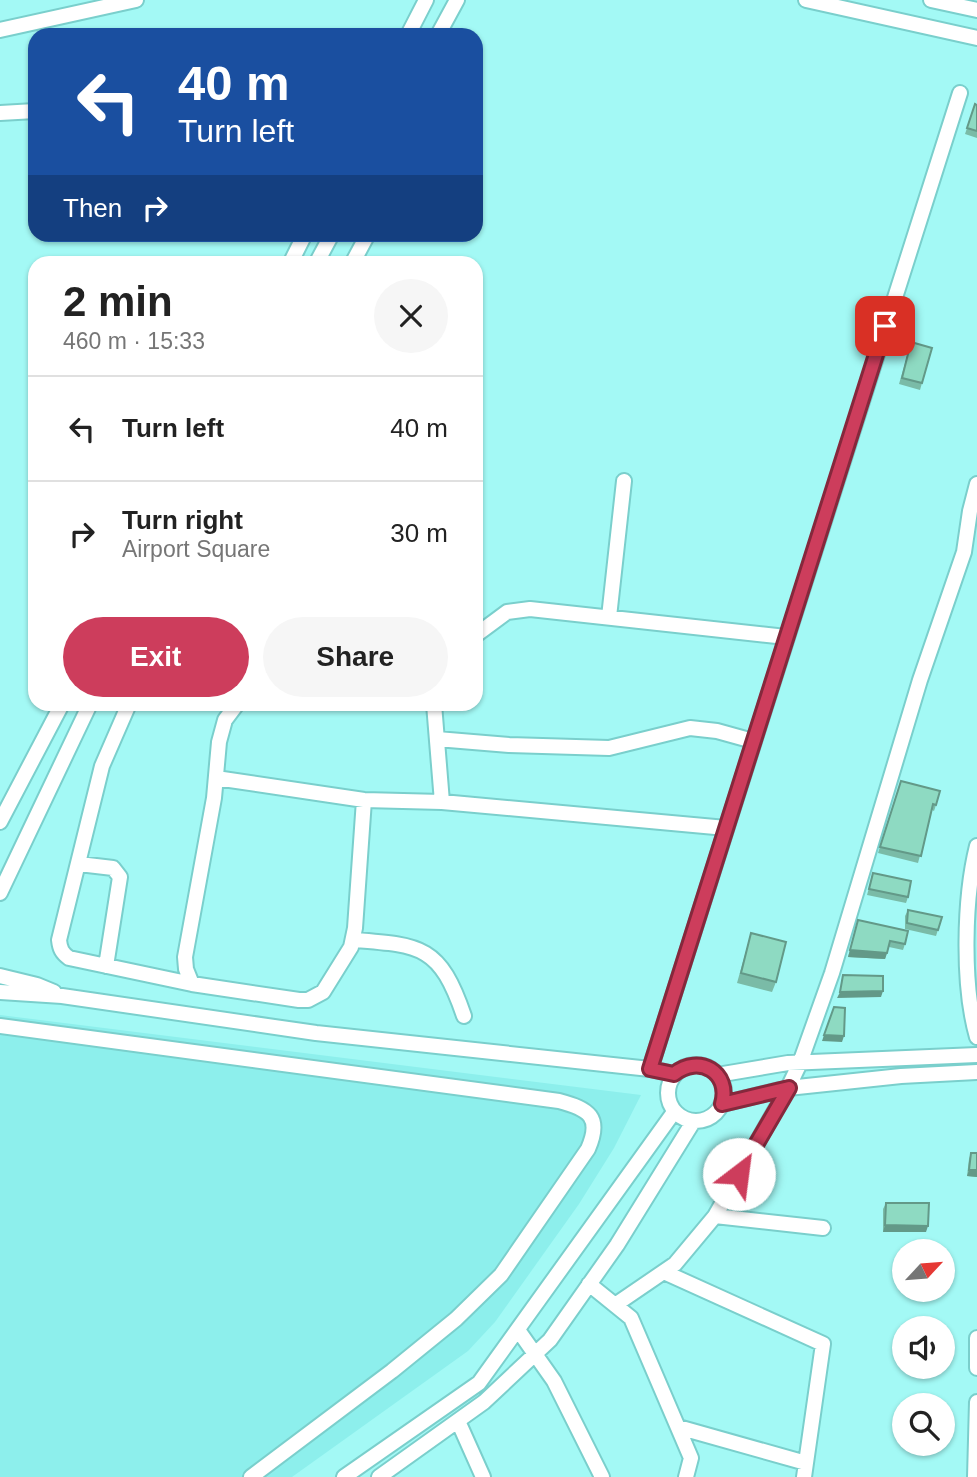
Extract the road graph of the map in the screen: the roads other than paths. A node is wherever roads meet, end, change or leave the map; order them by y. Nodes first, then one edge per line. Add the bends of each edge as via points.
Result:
1 (136, 0) edge
2 (426, 0) edge
3 (457, 0) edge
4 (806, 0) edge
5 (931, 0) edge
6 (99, 4) edge
7 (977, 10) edge
8 (412, 28) edge
9 (442, 28) edge
10 (0, 30) edge
11 (977, 38) edge
12 (960, 93) dead end
13 (28, 111) edge
14 (0, 113) edge
15 (624, 481) dead end
16 (977, 484) edge
17 (970, 553) edge
18 (609, 617) junction
19 (483, 630) edge
20 (786, 637) junction
21 (58, 711) edge
22 (87, 711) edge
23 (126, 711) edge
24 (232, 711) edge
25 (435, 711) edge
26 (437, 739) junction
27 (753, 741) junction
28 (216, 778) junction
29 (364, 800) junction
30 (442, 802) junction
31 (0, 822) edge
32 (726, 828) junction
33 (977, 846) edge
34 (79, 864) junction
35 (0, 893) edge
36 (353, 940) junction
37 (106, 966) junction
38 (0, 976) edge
39 (192, 984) junction
40 (0, 992) edge
41 (62, 996) junction
42 (464, 1016) dead end
43 (0, 1026) edge
44 (977, 1037) edge
45 (977, 1055) edge
46 (800, 1063) junction
47 (650, 1069) junction
48 (977, 1072) edge
49 (674, 1074) junction
50 (717, 1074) junction
51 (789, 1088) junction
52 (722, 1104) junction
53 (674, 1112) junction
54 (693, 1122) junction
55 (715, 1216) junction
56 (823, 1228) dead end
57 (664, 1272) junction
58 (589, 1284) junction
59 (615, 1306) junction
60 (518, 1330) junction
61 (977, 1338) edge
62 (537, 1354) junction
63 (977, 1368) edge
64 (977, 1402) edge
65 (458, 1422) junction
66 (678, 1427) junction
67 (805, 1470) edge
68 (251, 1477) edge
69 (344, 1477) edge
70 (379, 1477) edge
71 (484, 1477) edge
72 (602, 1477) edge
73 (686, 1477) edge
74 (975, 1477) edge

1 - 6 street
2 - 8 street
3 - 9 street
4 - 11 street
5 - 7 street
6 - 10 street
12 - 20 street
13 - 14 street
15 - 18 street
16 - 17 street via 970,511
17 - 46 street via 920,680 832,973
18 - 19 street via 530,609 508,612
18 - 20 street
20 - 27 street
21 - 31 street
22 - 35 street
23 - 34 street via 102,766
24 - 28 street via 221,732
25 - 26 street
26 - 27 street via 609,748 690,728
26 - 30 street
27 - 32 street
28 - 29 street
28 - 39 street via 186,957
29 - 30 street
29 - 36 street
30 - 32 street
32 - 47 street
33 - 44 street via 966,924 970,1014
34 - 37 street via 113,868 120,877
34 - 37 street via 60,947 69,958
36 - 39 street via 323,992 308,1000
36 - 42 street via 396,943 426,952 442,967
37 - 39 street
38 - 41 street
40 - 41 street
41 - 47 street via 316,1034
43 - 68 street via 559,1101 582,1107 589,1114 594,1135 588,1149 501,1275 392,1371
45 - 46 street
46 - 50 street
46 - 51 street
47 - 49 street
48 - 51 street
49 - 50 street via 691,1065
49 - 53 street via 667,1097
50 - 52 street via 724,1090
51 - 52 street
51 - 55 street
52 - 54 street via 707,1119
53 - 54 street
53 - 60 street
54 - 58 street
55 - 56 street
55 - 57 street
57 - 59 street
57 - 67 street via 823,1344
58 - 59 street
58 - 62 street
59 - 66 street via 631,1318
60 - 62 street
60 - 69 street via 479,1383
61 - 63 street
62 - 65 street
62 - 72 street
64 - 74 street
65 - 70 street
65 - 71 street
66 - 67 street
66 - 73 street via 691,1458

